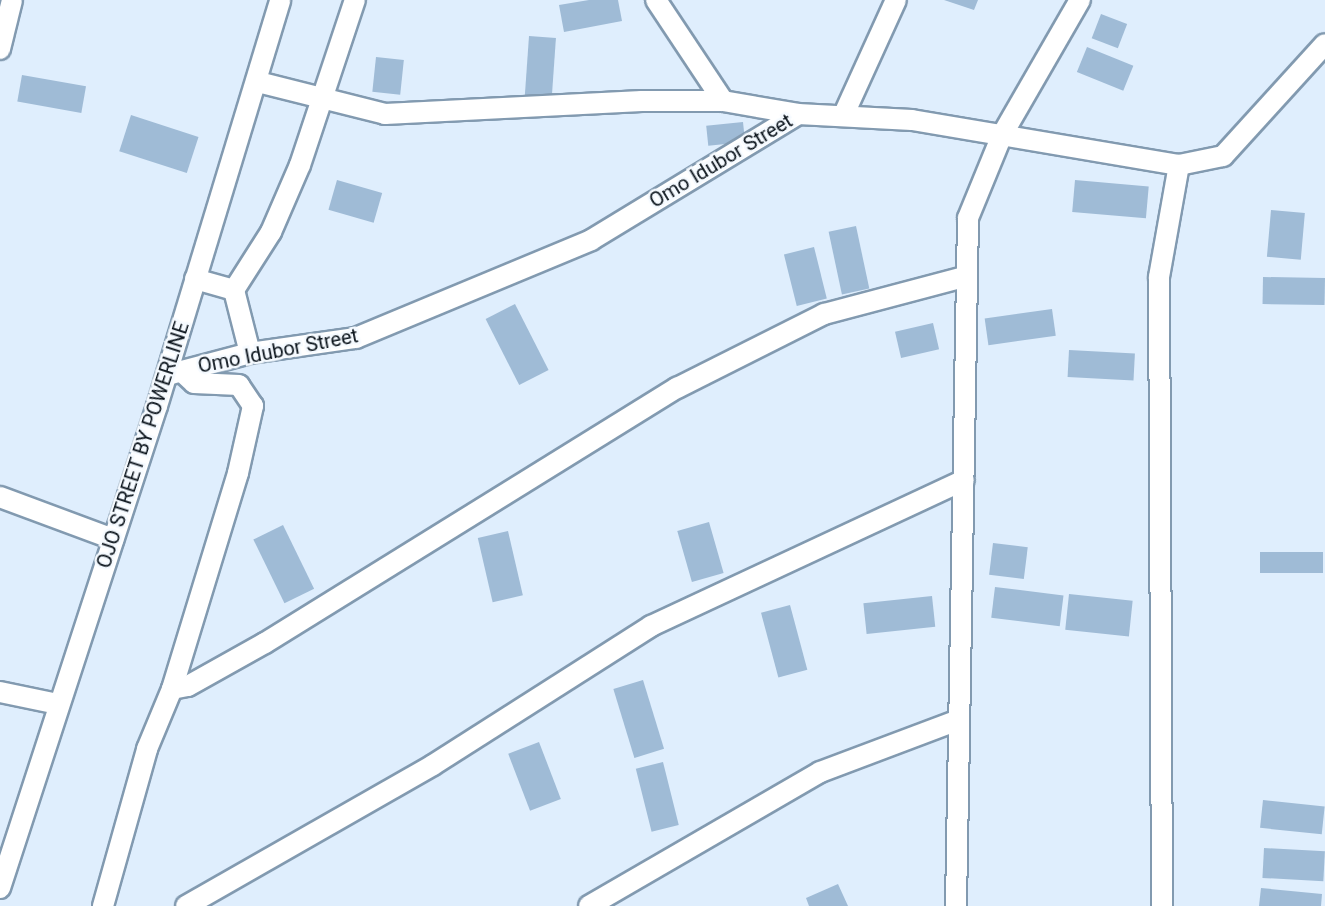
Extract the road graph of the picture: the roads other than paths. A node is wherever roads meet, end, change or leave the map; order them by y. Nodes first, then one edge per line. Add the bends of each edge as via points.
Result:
1 (12, 0) edge
2 (280, 0) edge
3 (355, 0) edge
4 (656, 0) edge
5 (896, 0) edge
6 (1080, 0) edge
7 (1325, 44) edge
8 (0, 49) edge
9 (258, 82) junction
10 (324, 98) junction
11 (723, 101) junction
12 (798, 114) junction
13 (844, 114) junction
14 (1002, 135) junction
15 (1179, 165) junction
16 (964, 277) junction
17 (195, 279) junction
18 (234, 290) junction
19 (250, 353) junction
20 (174, 373) junction
21 (964, 480) junction
22 (0, 497) edge
23 (113, 539) junction
24 (172, 689) junction
25 (0, 692) edge
26 (58, 704) junction
27 (958, 720) junction
28 (0, 888) edge
29 (103, 906) edge
30 (186, 906) edge
31 (589, 906) edge
32 (956, 906) edge
33 (1162, 906) edge

1 - 8 street
2 - 9 street, OJO STREET BY POWERLINE
3 - 10 street via 342,29
4 - 11 street
5 - 13 street
6 - 14 street
7 - 15 street, Omo Idubor Street via 1234,147 1223,156
9 - 10 street
9 - 17 street, OJO STREET BY POWERLINE
10 - 11 street via 385,114
10 - 18 street via 271,232
11 - 12 street
12 - 13 street, Omo Idubor Street
12 - 19 street, Omo Idubor Street via 591,240 356,338
13 - 14 street, Omo Idubor Street
14 - 15 street, Omo Idubor Street
14 - 16 street via 968,218
15 - 33 street via 1159,277
16 - 21 street
16 - 24 street via 824,314 677,388 265,643 188,686
17 - 18 street
17 - 20 street, OJO STREET BY POWERLINE
18 - 19 street
19 - 20 street, Omo Idubor Street
20 - 23 street, OJO STREET BY POWERLINE
20 - 24 street via 194,383 239,385 253,406
21 - 27 street
21 - 30 street via 651,626 433,765
22 - 23 street
23 - 26 street, OJO STREET BY POWERLINE
24 - 29 street via 147,749
25 - 26 street
26 - 28 street, OJO STREET BY POWERLINE
27 - 31 street via 820,771
27 - 32 street

